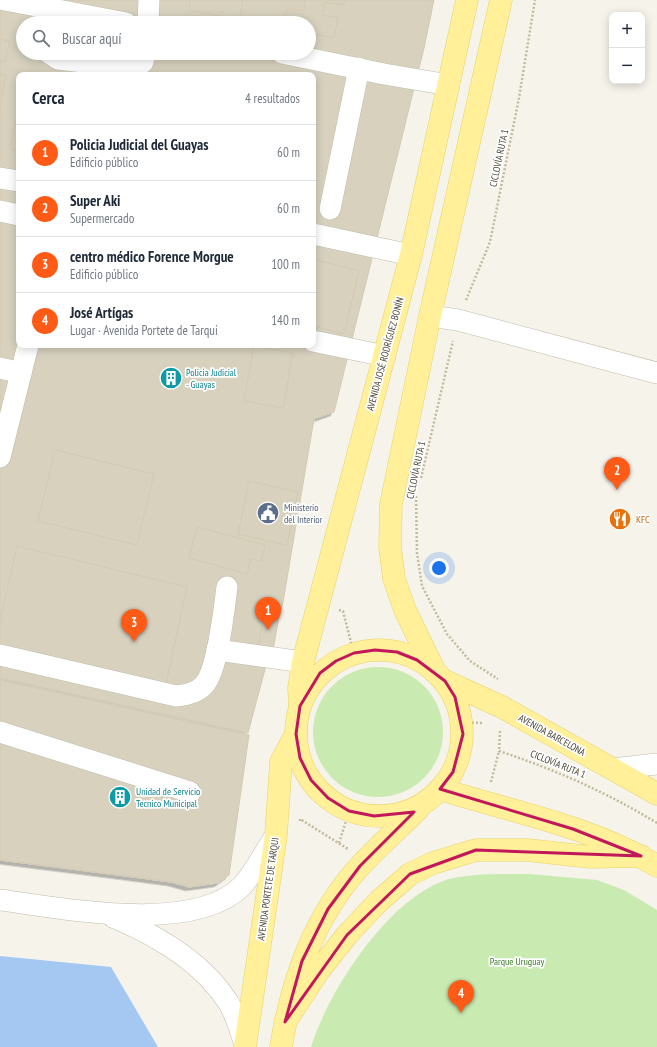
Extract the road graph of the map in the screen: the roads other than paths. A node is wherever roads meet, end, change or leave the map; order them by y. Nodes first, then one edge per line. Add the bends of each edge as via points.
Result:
1 (5, 0) edge
2 (149, 0) edge
3 (467, 0) edge
4 (501, 0) edge
5 (45, 10) edge
6 (82, 16) edge
7 (148, 16) edge
8 (66, 60) edge
9 (143, 60) edge
10 (316, 60) edge
11 (359, 68) junction
12 (449, 84) junction
13 (0, 178) edge
14 (16, 181) edge
15 (330, 209) dead end
16 (0, 211) edge
17 (16, 214) edge
18 (316, 235) edge
19 (411, 255) junction
20 (430, 316) junction
21 (316, 342) edge
22 (27, 348) edge
23 (385, 356) junction
24 (0, 368) edge
25 (21, 373) junction
26 (657, 373) edge
27 (0, 457) edge
28 (227, 587) dead end
29 (217, 650) junction
30 (0, 655) edge
31 (303, 662) junction
32 (440, 676) junction
33 (300, 706) junction
34 (0, 732) edge
35 (296, 734) junction
36 (657, 764) edge
37 (612, 768) junction
38 (440, 789) junction
39 (190, 792) dead end
40 (657, 794) edge
41 (423, 804) junction
42 (276, 836) junction
43 (649, 861) edge
44 (0, 900) edge
45 (105, 914) junction
46 (285, 1022) junction
47 (245, 1046) edge
48 (281, 1047) edge

1 - 5 street
2 - 7 street
3 - 12 main road, AVENIDA JOSÉ RODRÍGUEZ BONÍN
4 - 20 main road
5 - 6 street
8 - 9 street via 129,68 135,68
10 - 11 street
11 - 12 street
11 - 15 street
12 - 19 main road, AVENIDA JOSÉ RODRÍGUEZ BONÍN
13 - 14 street
16 - 17 street
18 - 19 street
19 - 23 main road, AVENIDA JOSÉ RODRÍGUEZ BONÍN
20 - 26 street via 458,320
20 - 32 main road via 391,504 390,547 394,579 405,610
21 - 23 street
22 - 25 street
23 - 31 main road, AVENIDA JOSÉ RODRÍGUEZ BONÍN
24 - 25 street
25 - 27 street
28 - 29 street
29 - 30 street via 214,668 204,685 190,694 176,696
29 - 31 street
31 - 33 main road, AVENIDA JOSÉ RODRÍGUEZ BONÍN via 299,688
32 - 33 main road, AVENIDA BARCELONA via 417,660 397,652 375,650 355,658 336,661 320,673
32 - 37 main road, AVENIDA BARCELONA
32 - 38 main road via 455,697 457,722 464,734 453,772
33 - 35 main road
34 - 39 street
35 - 41 main road via 300,758 311,780 328,798 374,816 399,814
35 - 42 main road, AVENIDA PORTETE DE TARQUI via 281,762
36 - 37 street
37 - 40 main road, AVENIDA BARCELONA
38 - 41 main road
38 - 43 main road via 573,828
41 - 46 main road via 360,866 328,909 316,930 292,989
42 - 45 street via 242,885 221,899 169,914
42 - 47 main road, AVENIDA PORTETE DE TARQUI
43 - 46 main road via 527,850 476,850 416,871 378,902 347,935 320,969
44 - 45 street
45 - 47 street via 156,937 196,966 228,1002
46 - 48 main road

